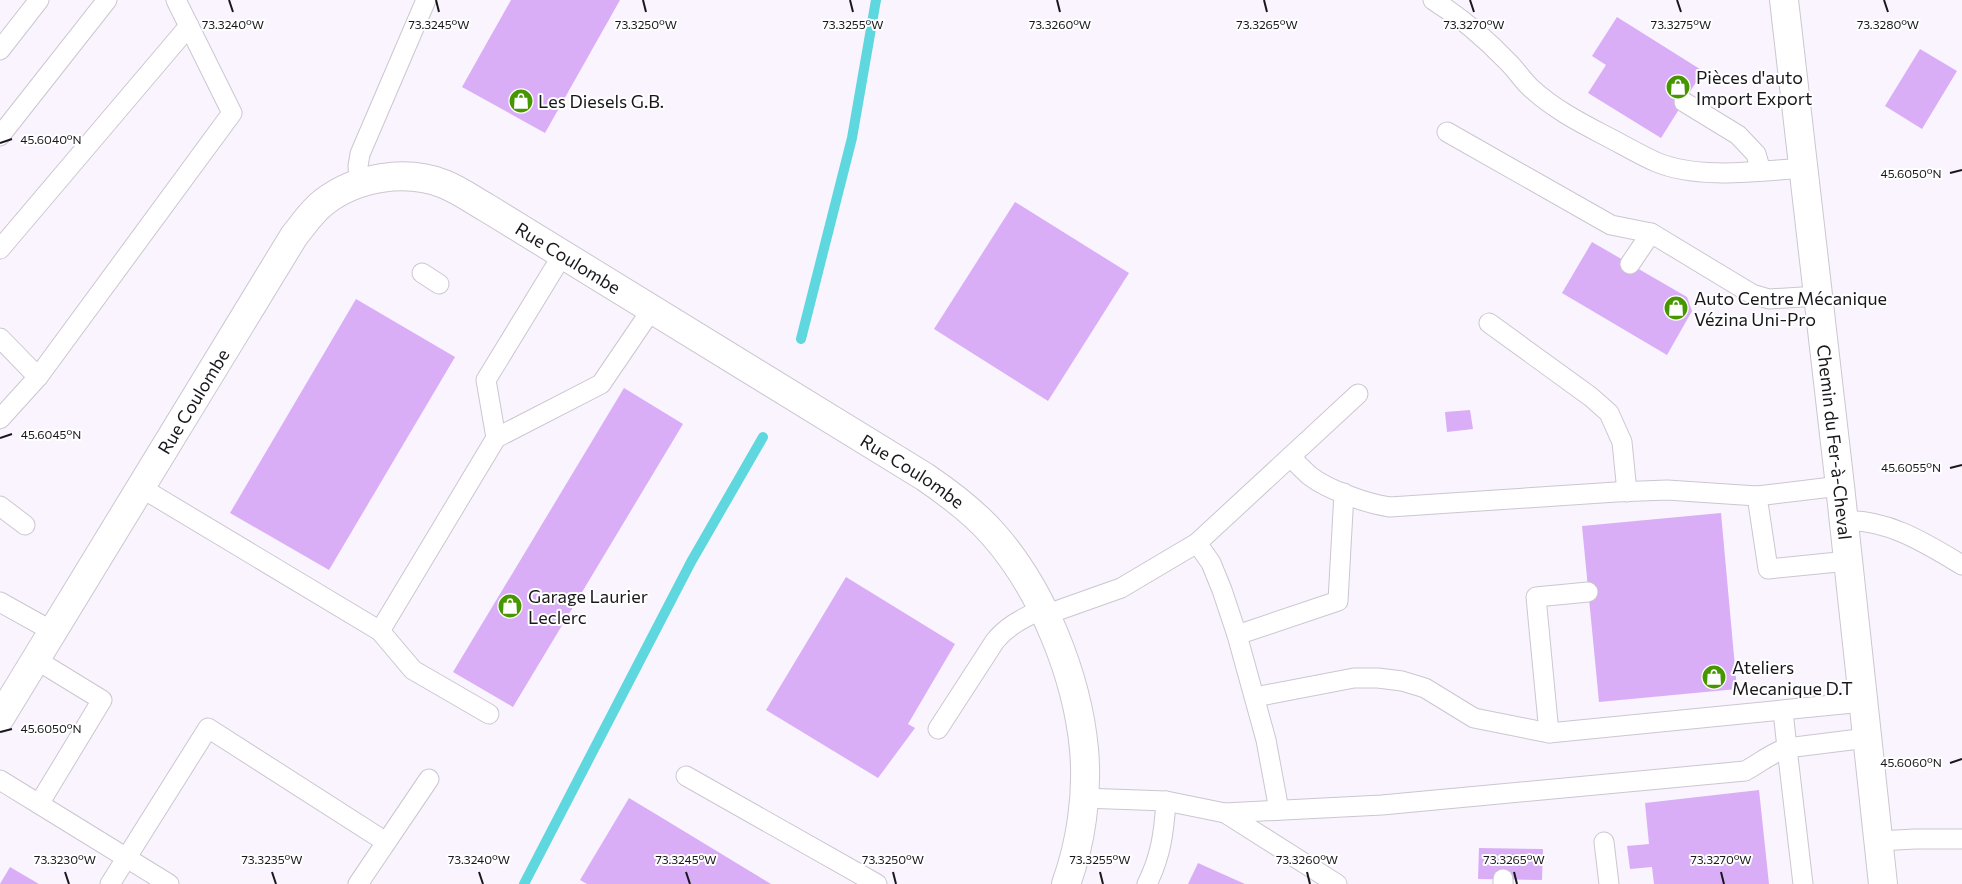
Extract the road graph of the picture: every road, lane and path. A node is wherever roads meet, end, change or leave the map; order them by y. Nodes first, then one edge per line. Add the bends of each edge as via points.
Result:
1 (39, 0) edge
2 (107, 0) edge
3 (176, 0) edge
4 (426, 0) edge
5 (1433, 0) edge
6 (1784, 0) edge
7 (189, 26) junction
8 (0, 50) edge
9 (1684, 102) dead end
10 (1447, 132) dead end
11 (0, 136) edge
12 (1804, 168) junction
13 (1762, 171) junction
14 (359, 184) junction
15 (1651, 233) junction
16 (0, 249) edge
17 (563, 254) junction
18 (1630, 264) dead end
19 (422, 273) dead end
20 (439, 284) dead end
21 (1818, 296) junction
22 (652, 309) junction
23 (1488, 323) dead end
24 (0, 338) edge
25 (38, 376) junction
26 (1358, 394) dead end
27 (0, 419) edge
28 (496, 438) junction
29 (1290, 457) junction
30 (1840, 486) junction
31 (140, 487) junction
32 (1627, 492) junction
33 (1344, 493) junction
34 (1757, 496) junction
35 (0, 506) edge
36 (1844, 521) junction
37 (25, 525) dead end
38 (1197, 543) junction
39 (1848, 561) junction
40 (1962, 565) edge
41 (1588, 592) dead end
42 (0, 602) edge
43 (1043, 612) junction
44 (52, 631) junction
45 (380, 631) junction
46 (1237, 635) junction
47 (36, 659) junction
48 (1255, 697) junction
49 (1863, 702) junction
50 (1783, 711) junction
51 (489, 714) dead end
52 (0, 718) edge
53 (938, 729) dead end
54 (1549, 733) junction
55 (1867, 738) junction
56 (1787, 748) junction
57 (686, 776) dead end
58 (429, 778) dead end
59 (0, 780) edge
60 (1083, 798) junction
61 (1166, 801) junction
62 (39, 804) junction
63 (1279, 810) junction
64 (1225, 813) junction
65 (1962, 839) edge
66 (1878, 841) junction
67 (386, 842) junction
68 (1604, 842) dead end
69 (126, 858) junction
70 (110, 884) edge
71 (169, 884) edge
72 (358, 884) edge
73 (877, 884) edge
74 (1066, 884) edge
75 (1147, 884) edge
76 (1337, 884) edge
77 (1609, 884) edge
78 (1802, 884) edge
79 (1883, 884) edge

1 - 8 lane
2 - 11 lane
3 - 7 lane
4 - 14 lane via 360,154
5 - 13 lane via 1480,33 1529,87 1567,116 1657,162 1694,171
6 - 12 street, Chemin du Fer-à-Cheval
7 - 16 lane
7 - 25 lane via 232,114
9 - 13 lane via 1738,135 1756,154
10 - 15 lane via 1611,225
12 - 13 lane
12 - 21 street, Chemin du Fer-à-Cheval
14 - 17 street, Rue Coulombe via 401,177 444,184
14 - 31 street, Rue Coulombe via 324,202 294,236
15 - 18 lane
15 - 21 lane via 1761,298
17 - 22 street, Rue Coulombe
17 - 28 lane via 486,380
19 - 20 lane
21 - 30 street, Chemin du Fer-à-Cheval
22 - 28 lane via 601,384
22 - 43 street, Rue Coulombe via 952,495 995,535 1028,583
23 - 32 lane via 1609,413 1622,442
24 - 25 lane
25 - 27 lane
26 - 29 lane
28 - 45 lane
29 - 33 lane via 1311,477
29 - 38 lane
30 - 34 lane
30 - 36 street, Chemin du Fer-à-Cheval
31 - 44 street, Rue Coulombe
31 - 45 lane
32 - 33 lane via 1390,507 1368,503
32 - 34 lane via 1666,490
33 - 46 lane via 1338,601
34 - 39 lane via 1768,569
35 - 37 lane
36 - 39 street, Chemin du Fer-à-Cheval
36 - 40 lane via 1860,520 1884,526
38 - 43 lane via 1121,588
38 - 46 lane via 1211,563
39 - 49 street, Chemin du Fer-à-Cheval
41 - 54 lane via 1536,597
42 - 44 lane
43 - 53 lane via 1013,623 1003,631
43 - 60 street, Rue Coulombe via 1071,682 1079,716 1084,751
44 - 47 street, Rue Coulombe
45 - 51 lane via 413,670
46 - 48 lane
47 - 52 street, Rue Coulombe
47 - 62 lane via 102,700
48 - 54 lane via 1354,678 1402,680 1425,688 1474,718
48 - 63 lane
49 - 50 lane
49 - 55 street, Chemin du Fer-à-Cheval
50 - 54 lane
50 - 56 lane
55 - 56 lane
55 - 66 street, Chemin du Fer-à-Cheval
56 - 63 lane via 1772,752 1761,763 1745,771 1382,805
56 - 78 lane
57 - 73 lane
58 - 67 lane
59 - 62 lane
60 - 61 lane
60 - 74 street, Rue Coulombe via 1077,847
61 - 64 lane
61 - 75 lane via 1164,834 1156,866
62 - 69 lane
63 - 64 lane
64 - 76 lane
65 - 66 lane
66 - 79 street, Chemin du Fer-à-Cheval
67 - 69 lane via 208,728
67 - 72 lane
68 - 77 lane
69 - 70 lane
69 - 71 lane

